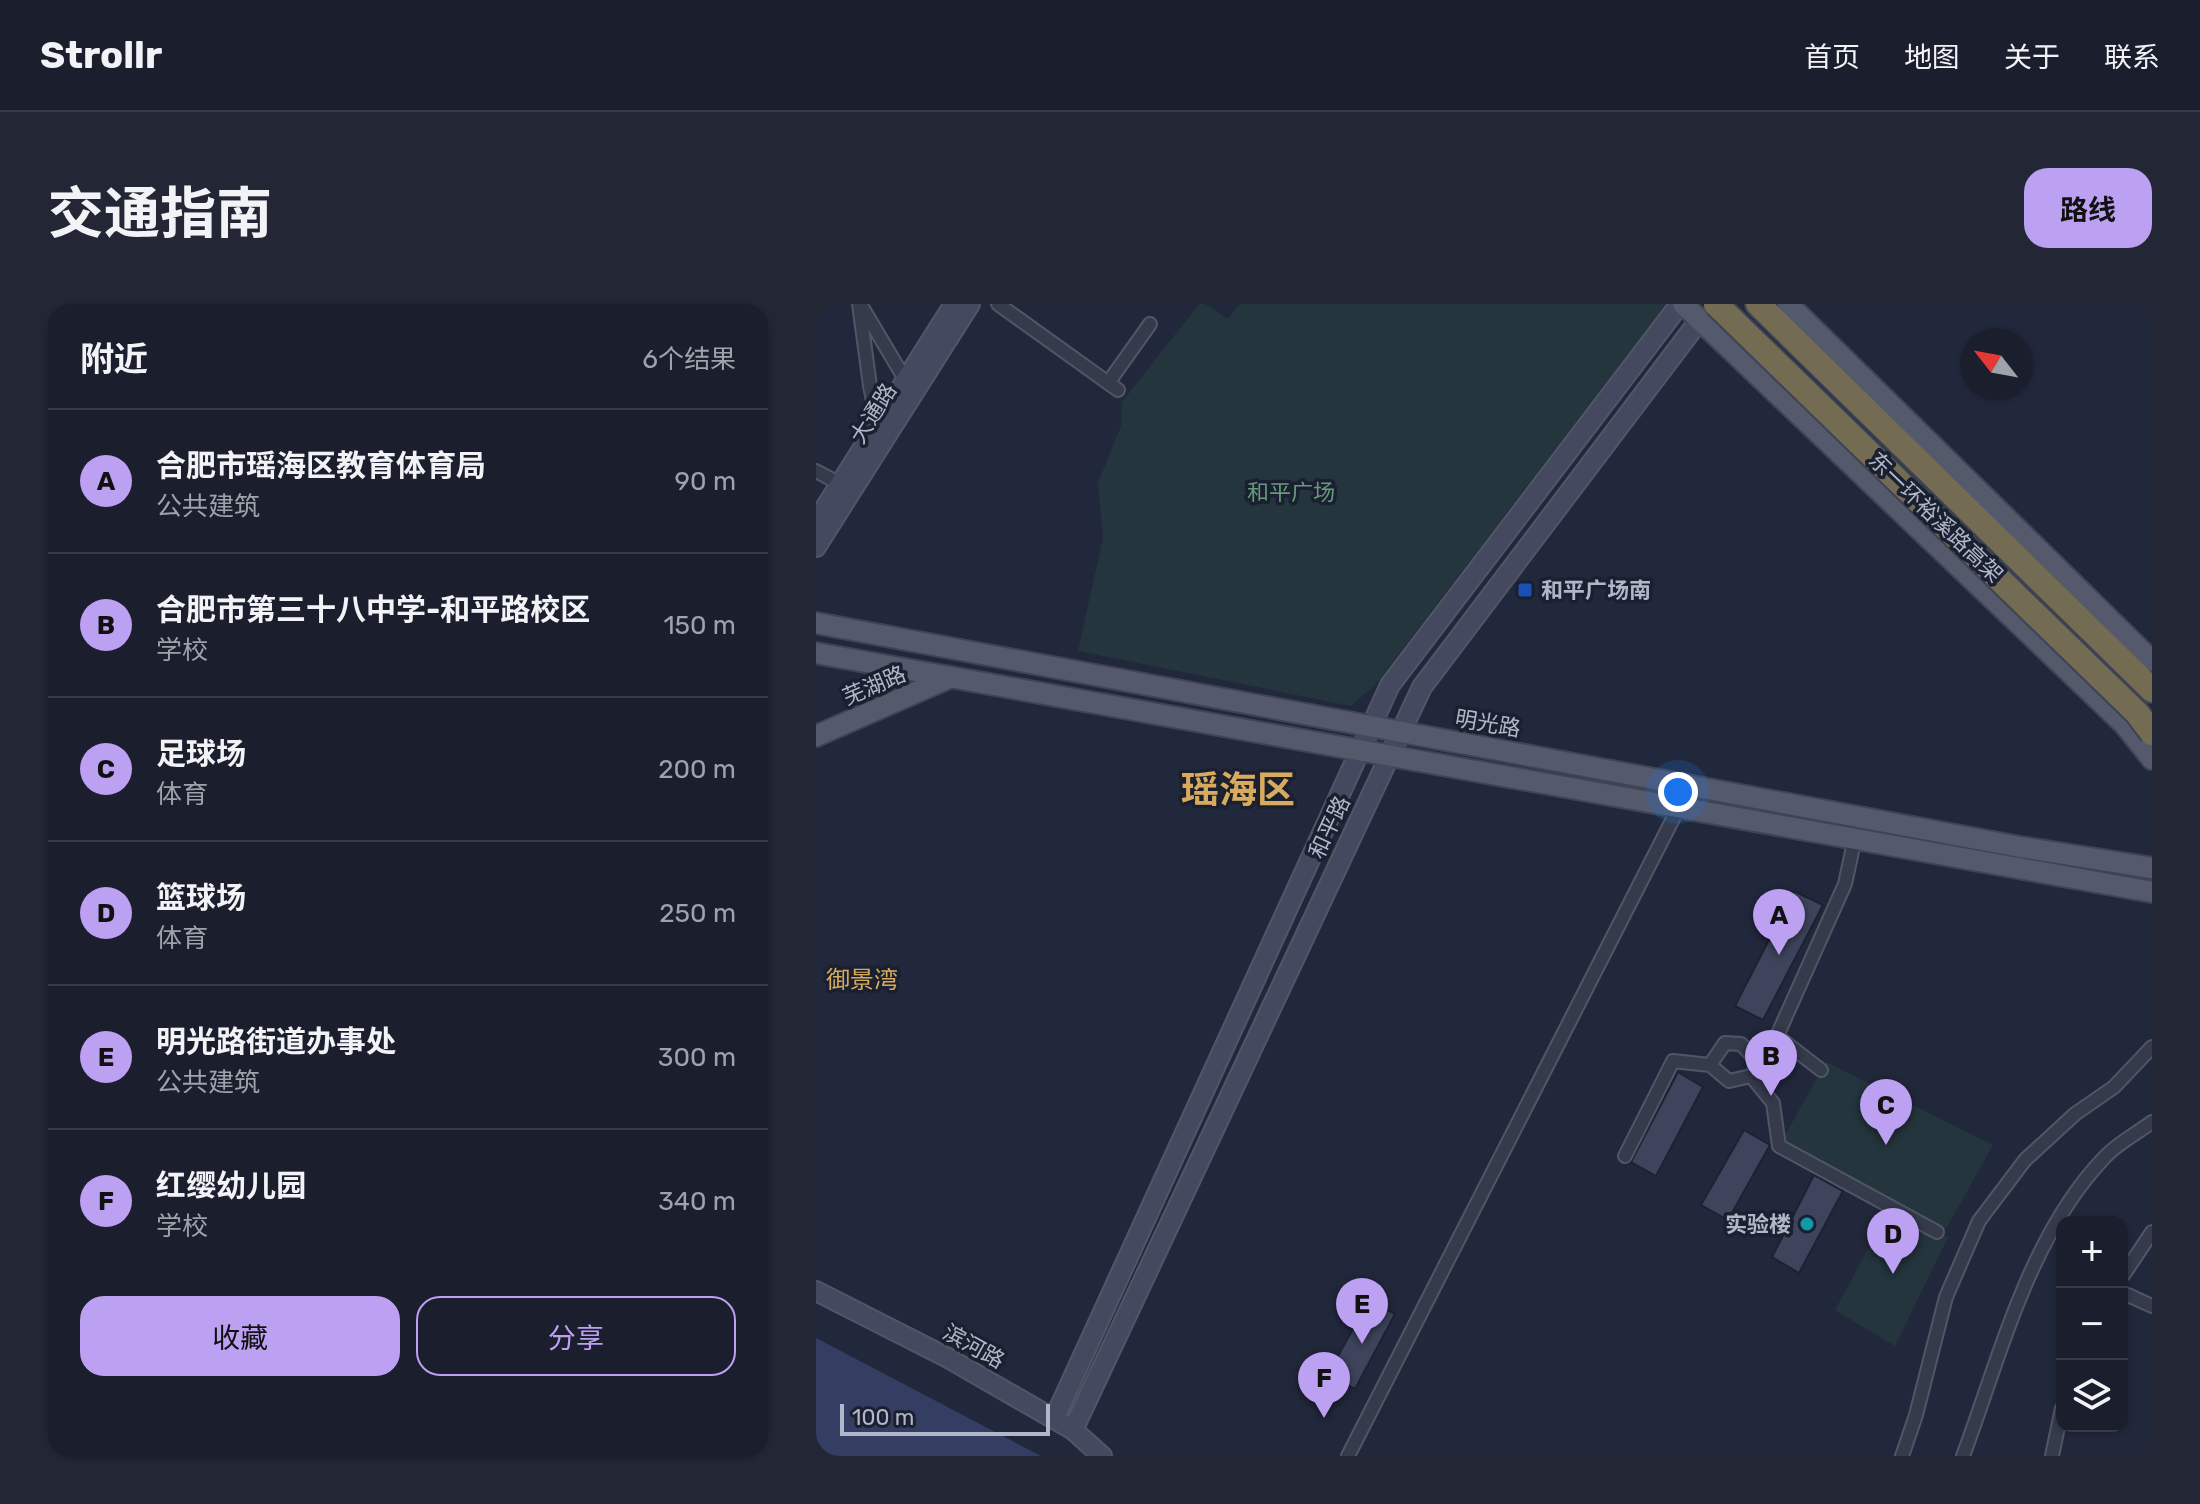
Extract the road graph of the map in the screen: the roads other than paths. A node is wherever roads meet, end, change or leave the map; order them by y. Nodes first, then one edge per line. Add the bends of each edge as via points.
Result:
1 (860, 304) edge
2 (954, 304) edge
3 (970, 304) edge
4 (998, 304) edge
5 (1681, 304) edge
6 (1725, 304) edge
7 (1758, 304) edge
8 (1788, 304) edge
9 (1709, 313) edge
10 (1150, 324) dead end
11 (906, 381) junction
12 (878, 425) junction
13 (816, 471) edge
14 (840, 484) junction
15 (816, 522) edge
16 (816, 547) edge
17 (816, 623) edge
18 (816, 653) edge
19 (2152, 661) edge
20 (951, 677) junction
21 (2152, 690) edge
22 (2145, 717) edge
23 (1371, 726) junction
24 (1400, 731) junction
25 (2152, 733) edge
26 (816, 736) edge
27 (1360, 750) junction
28 (1389, 755) junction
29 (2152, 759) edge
30 (1679, 807) junction
31 (1855, 838) junction
32 (2152, 868) edge
33 (2152, 892) edge
34 (1777, 1036) junction
35 (2152, 1047) edge
36 (1759, 1063) junction
37 (1710, 1065) junction
38 (1821, 1070) dead end
39 (1751, 1076) junction
40 (2152, 1122) edge
41 (1625, 1156) dead end
42 (1937, 1232) dead end
43 (2152, 1232) edge
44 (2128, 1268) edge
45 (816, 1291) edge
46 (2128, 1295) edge
47 (2152, 1306) edge
48 (1054, 1419) junction
49 (1073, 1430) junction
50 (2057, 1432) edge
51 (1102, 1456) edge
52 (1348, 1456) edge
53 (1902, 1456) edge
54 (1963, 1456) edge
55 (2052, 1456) edge

1 - 11 street
1 - 12 street
2 - 11 main road, 大通路
3 - 16 main road, 大通路
4 - 10 street via 1113,387
5 - 9 main road
5 - 23 main road, 和平路 via 1390,685
6 - 9 main road, 和平路
7 - 21 highway, 东一环裕溪路高架
8 - 19 main road
9 - 22 highway, 东一环裕溪路高架, bridge
9 - 24 main road, 和平路 via 1422,687
9 - 29 main road via 2124,724
11 - 12 main road, 大通路
12 - 14 main road, 大通路
13 - 14 street
14 - 15 main road, 大通路
17 - 23 main road, 明光路
18 - 20 main road
20 - 26 main road, 芜湖路
20 - 27 main road
22 - 25 highway, 东一环裕溪路高架, bridge
23 - 24 main road, 明光路
23 - 27 main road, 和平路
24 - 28 main road, 和平路
24 - 32 main road, 明光路
27 - 28 main road
27 - 48 main road, 和平路
28 - 30 main road
28 - 49 main road, 和平路
30 - 31 main road
30 - 52 street
31 - 33 main road
31 - 34 street via 1845,884
34 - 36 street
34 - 38 street
35 - 53 street via 2114,1087 2025,1160 1979,1221 1946,1297
36 - 37 street via 1741,1044 1725,1043
36 - 39 street
37 - 39 street via 1729,1081
37 - 41 street via 1673,1061
39 - 42 street via 1773,1103 1779,1146
40 - 54 street via 2104,1157 2058,1216 2020,1301
43 - 44 street
45 - 48 main road, 滨河路
46 - 47 street
48 - 49 main road, 滨河路
49 - 51 main road, 滨河路
50 - 55 street

